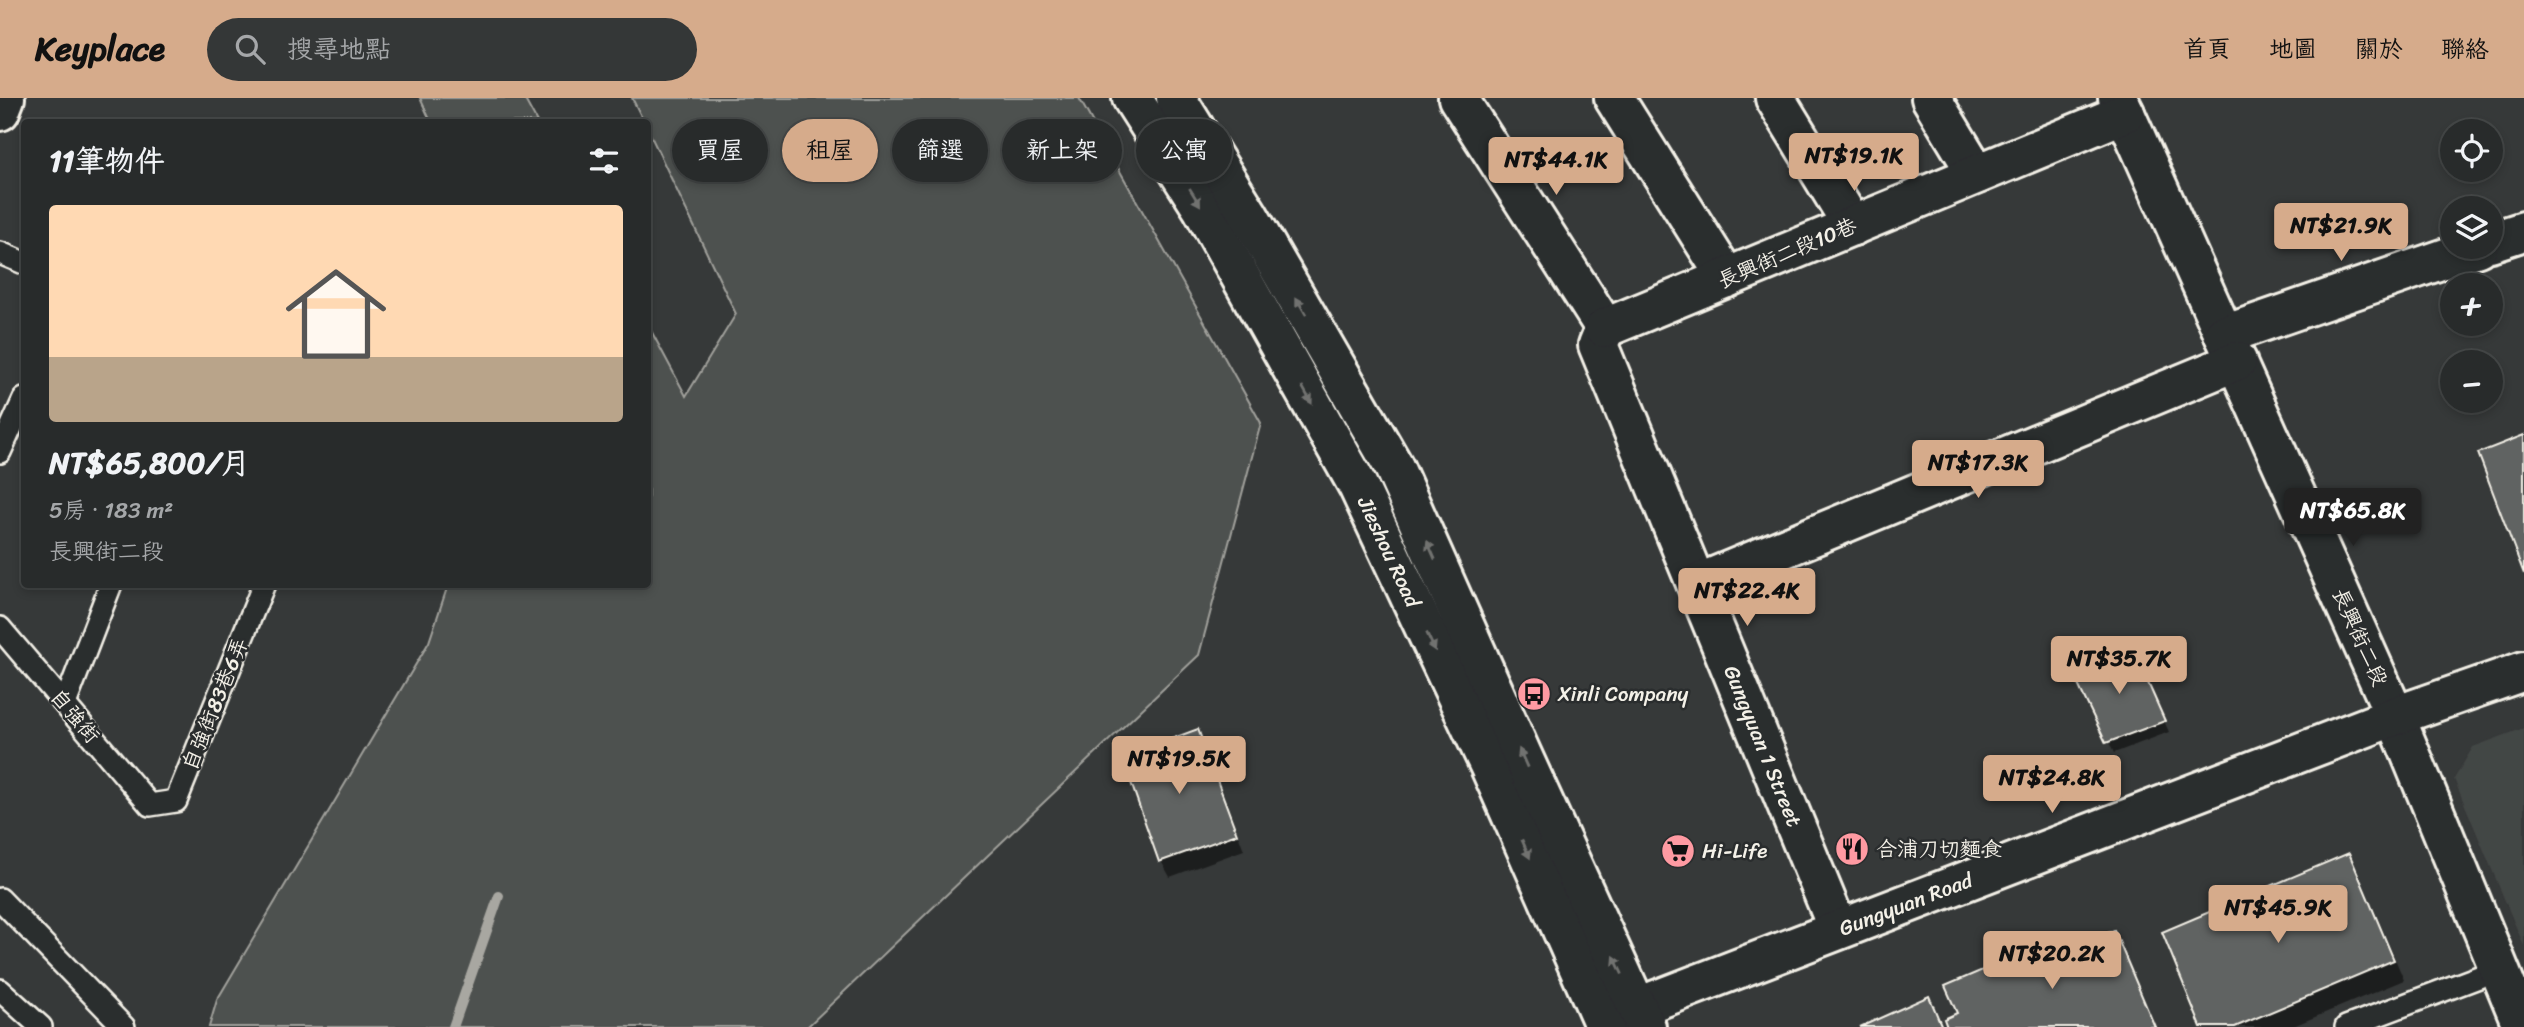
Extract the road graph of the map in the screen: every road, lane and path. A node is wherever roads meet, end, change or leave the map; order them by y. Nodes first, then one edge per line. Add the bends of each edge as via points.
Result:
1 (5, 98) edge
2 (1132, 98) edge
3 (1176, 98) edge
4 (1458, 98) edge
5 (1614, 98) edge
6 (1775, 98) edge
7 (1931, 98) edge
8 (2122, 106) edge
9 (0, 111) edge
10 (1977, 174) junction
11 (1853, 226) junction
12 (2524, 230) edge
13 (2503, 237) edge
14 (0, 253) edge
15 (2448, 259) edge
16 (21, 262) edge
17 (1727, 278) junction
18 (1605, 328) junction
19 (2231, 348) junction
20 (21, 405) edge
21 (0, 452) edge
22 (1697, 584) junction
23 (109, 588) edge
24 (262, 588) edge
25 (0, 628) edge
26 (2524, 670) edge
27 (65, 704) junction
28 (2395, 716) junction
29 (150, 805) joint
30 (0, 900) edge
31 (1838, 929) junction
32 (2500, 969) junction
33 (0, 990) edge
34 (1642, 1017) edge
35 (1604, 1024) edge
36 (41, 1027) edge
37 (124, 1027) edge
38 (2346, 1027) edge
39 (2524, 1027) edge

1 - 9 street
2 -> 35 street, Jieshou Road via 1202,208 1358,486
34 -> 3 street, Jieshou Road via 1394,467
4 - 18 street
5 - 17 street
6 - 11 street
7 - 10 street
8 - 10 street, 長興街二段10巷
8 - 19 street, 長興街二段
10 - 11 street, 長興街二段10巷
11 - 17 street, 長興街二段10巷
12 - 13 street
14 - 16 lane
15 - 19 street
17 - 18 street, 長興街二段10巷
18 - 22 street, Gungyuan 1 Street via 1598,345
19 - 22 street
19 - 28 street, 長興街二段
20 - 21 lane
22 - 31 street, Gungyuan 1 Street
23 - 27 lane
24 - 29 lane, 自強街83巷6弄 via 176,801
25 - 27 lane, 自強街
26 - 28 street, Gungyuan Road
27 - 29 lane, 自強街
28 - 31 street, Gungyuan Road
28 - 32 street, 長興街二段
30 - 37 lane
31 - 34 street, Gungyuan Road
32 - 38 lane
32 - 39 street, 長興街二段
33 - 36 lane
34 - 35 street, Gungyuan Road

